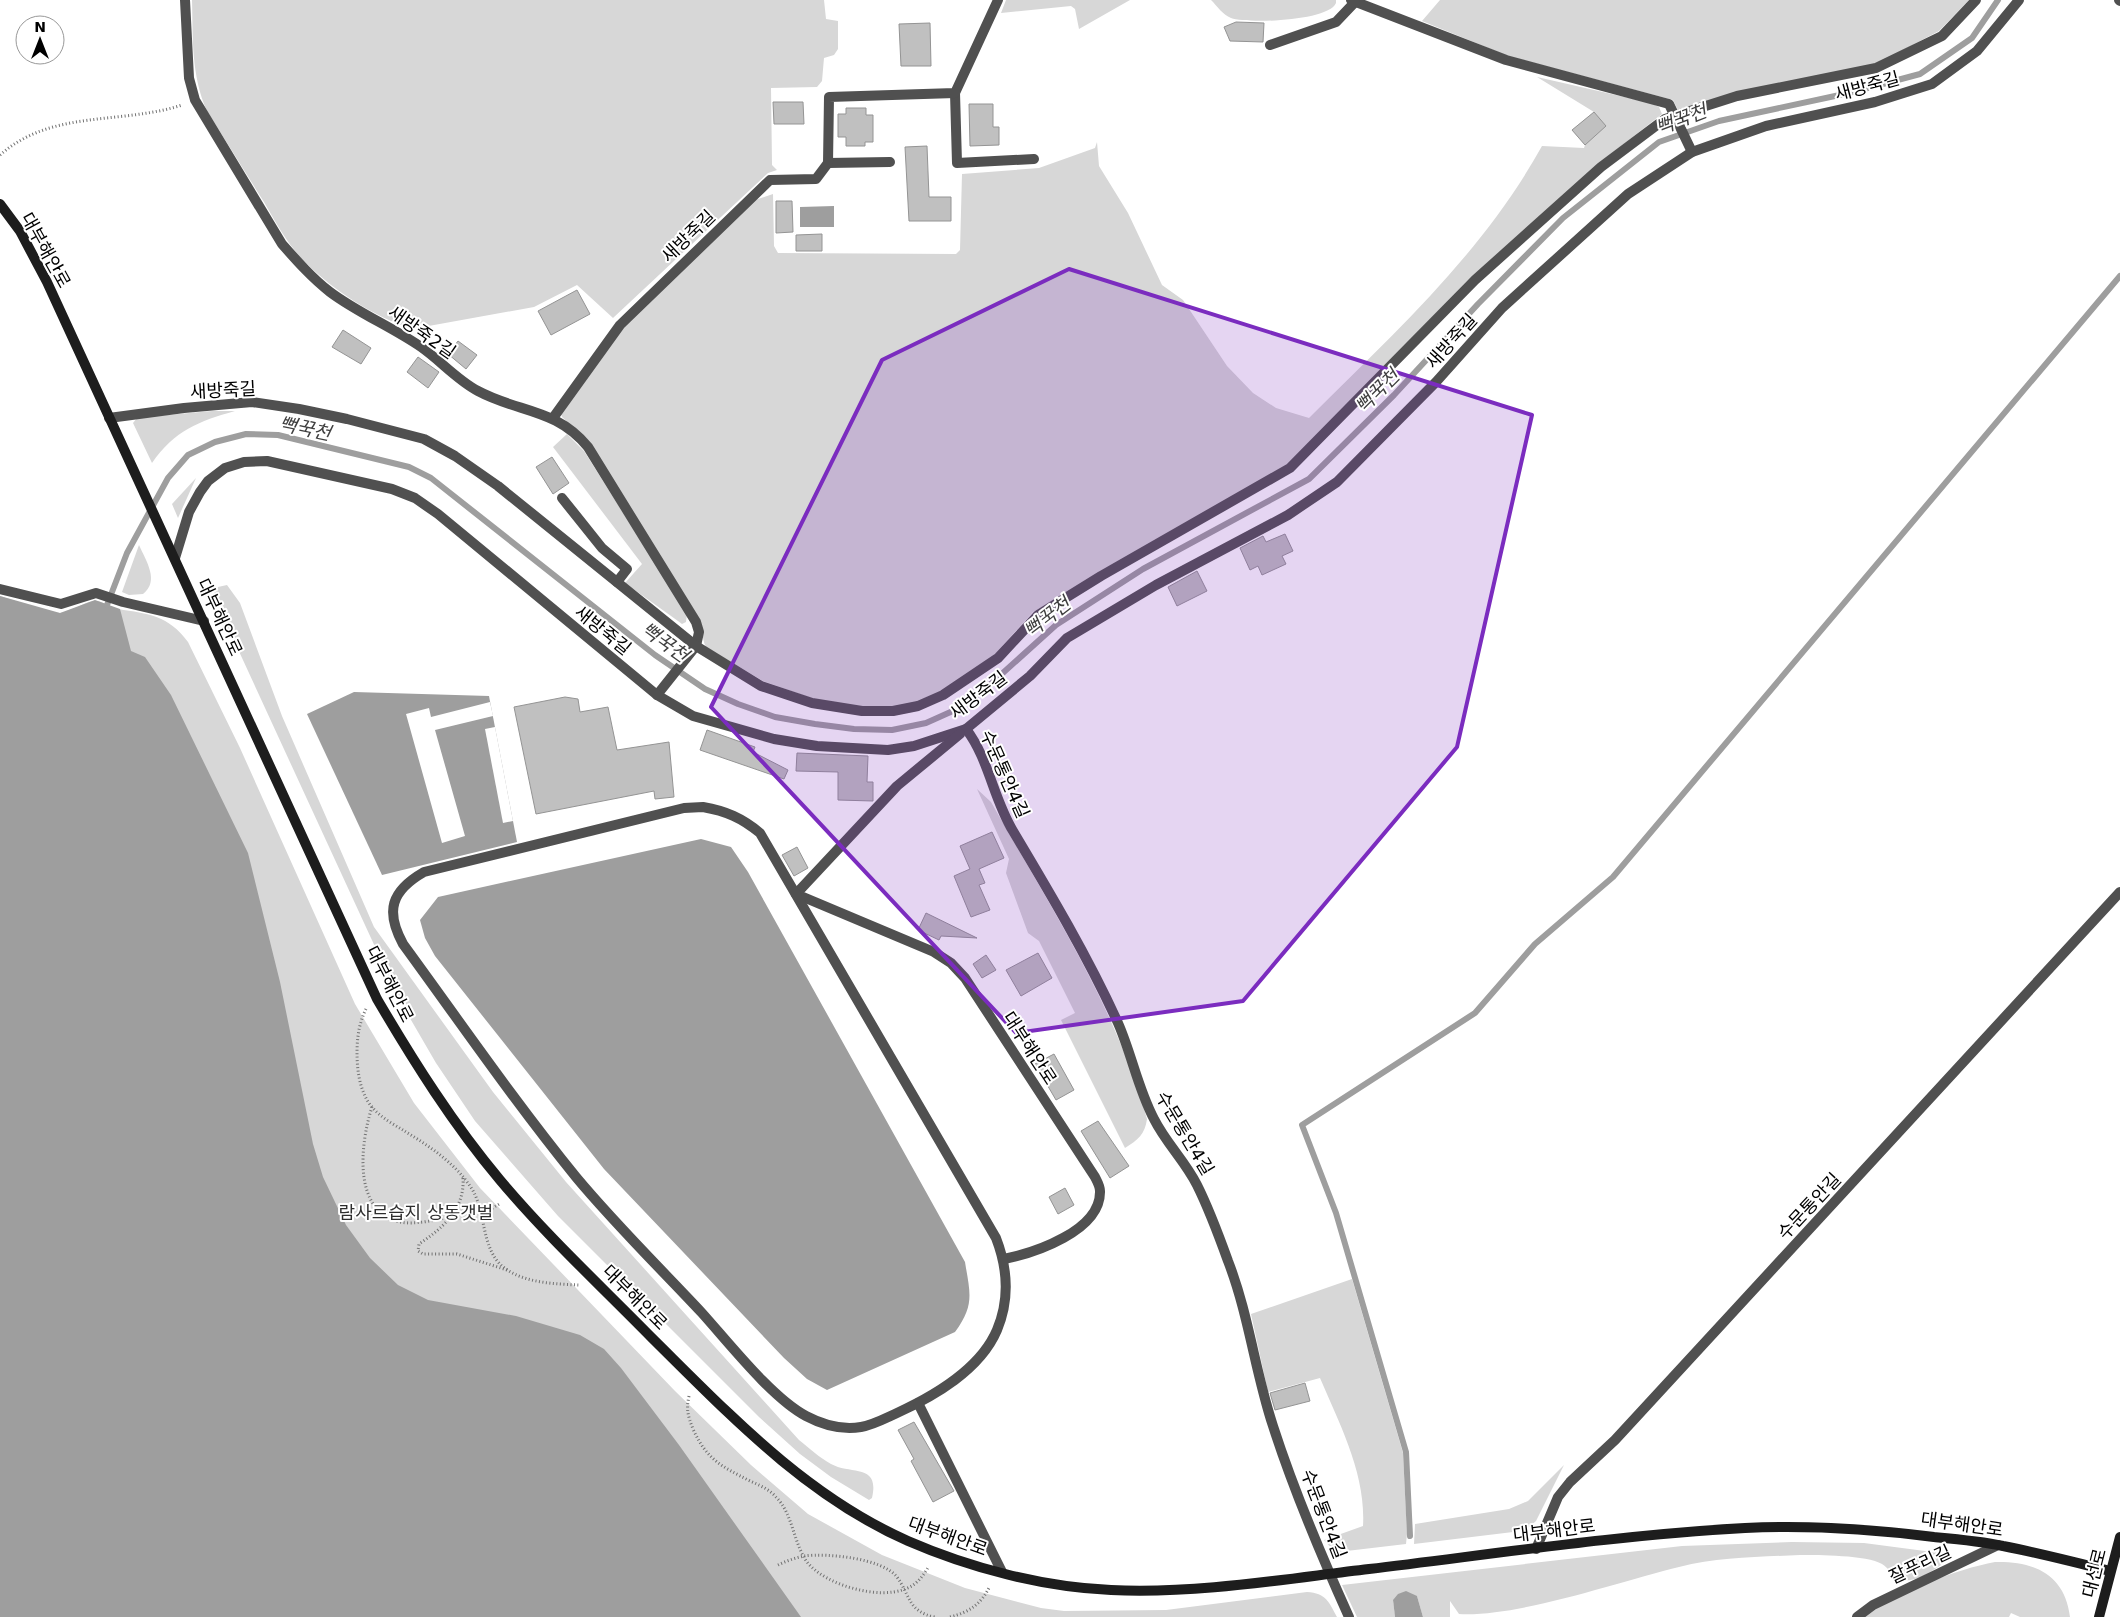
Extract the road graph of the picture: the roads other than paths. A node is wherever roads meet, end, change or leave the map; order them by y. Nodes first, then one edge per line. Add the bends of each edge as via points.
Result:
1 (185, 0) edge
2 (998, 0) edge
3 (1976, 0) edge
4 (2019, 0) edge
5 (1353, 1) edge
6 (1270, 45) dead end
7 (955, 93) junction
8 (1676, 117) junction
9 (1692, 152) junction
10 (1034, 159) dead end
11 (890, 162) dead end
12 (828, 163) junction
13 (0, 204) edge
14 (109, 418) junction
15 (552, 418) junction
16 (562, 498) dead end
17 (175, 558) junction
18 (617, 582) junction
19 (0, 589) edge
20 (204, 621) junction
21 (694, 648) junction
22 (660, 691) junction
23 (966, 729) junction
24 (2120, 892) edge
25 (796, 894) junction
26 (1004, 1259) junction
27 (918, 1403) junction
28 (2120, 1537) edge
29 (1998, 1545) junction
30 (1536, 1549) junction
31 (2110, 1570) junction
32 (1002, 1572) junction
33 (1329, 1574) junction
34 (1349, 1617) edge
35 (1857, 1617) edge
36 (2099, 1617) edge

1 - 15 lane, 새방죽2길 via 189,78 195,100 282,244 332,293 423,349 469,386 496,401
2 - 7 lane
3 - 8 lane, 새방죽길 via 1942,36 1876,68 1737,96
4 - 9 lane, 새방죽길 via 1977,52 1932,84 1875,102 1766,126
5 - 6 lane via 1336,22
5 - 8 lane via 1506,60 1669,104
7 - 10 lane via 957,163
7 - 12 lane via 829,97
8 - 9 lane
8 - 21 lane, 새방죽길 via 1665,119 1601,167 1475,280 1290,468 1038,615 998,658 943,695 918,706 893,711 862,711 812,703 761,686
9 - 23 lane, 새방죽길 via 1628,194 1502,308 1436,382 1337,482 1288,515 1156,585 1067,638 1030,676
11 - 12 lane
12 - 15 lane, 새방죽길 via 816,179 770,180 620,325
13 - 14 street, 대부해안로 via 20,231 47,282
14 - 17 street, 대부해안로
14 - 18 lane, 새방죽길 via 252,402 299,408 424,440 455,456 498,486
15 - 21 lane, 새방죽2길 via 580,438 593,456 696,622 699,632
16 - 18 lane via 602,548 627,569
17 - 20 street, 대부해안로
17 - 22 lane, 새방죽길 via 189,512 200,492 216,474 234,465 266,462 392,490 415,498 438,514
18 - 21 lane, 새방죽길
19 - 20 lane via 61,604 96,593
20 - 32 street, 대부해안로 via 377,999 464,1135 502,1182 767,1450 862,1517 909,1541
21 - 22 lane
22 - 23 lane, 새방죽길 via 693,716 774,739 817,746 888,750 930,742
23 - 25 lane via 897,786
23 - 33 lane, 수문통안4길 via 980,752 1008,822 1106,998 1154,1119 1198,1186 1244,1307 1272,1425
24 - 30 lane, 수문통안길 via 1615,1440 1570,1482 1558,1497
25 - 26 lane, 대부해안로 via 996,1238
25 - 26 lane, 대부해안로 via 934,952 951,963 965,978 1095,1176 1100,1190 1098,1204 1075,1231 1030,1254
25 - 27 lane, 대부해안로 via 760,833 725,811 703,807 684,808 424,872 399,892 391,908 394,929 403,944 578,1178 763,1380 804,1415 825,1424 847,1428 863,1427
26 - 27 lane, 대부해안로 via 1007,1286 996,1333 964,1372 944,1389
27 - 32 lane, 대부해안로
28 - 31 street, 대선로
29 - 30 street, 대부해안로 via 1862,1528 1748,1528
29 - 31 street, 대부해안로
29 - 35 lane, 잘푸리길 via 1873,1605
30 - 33 street, 대부해안로
31 - 36 street, 대선로
32 - 33 street, 대부해안로 via 1058,1585 1109,1590 1182,1590
33 - 34 lane

